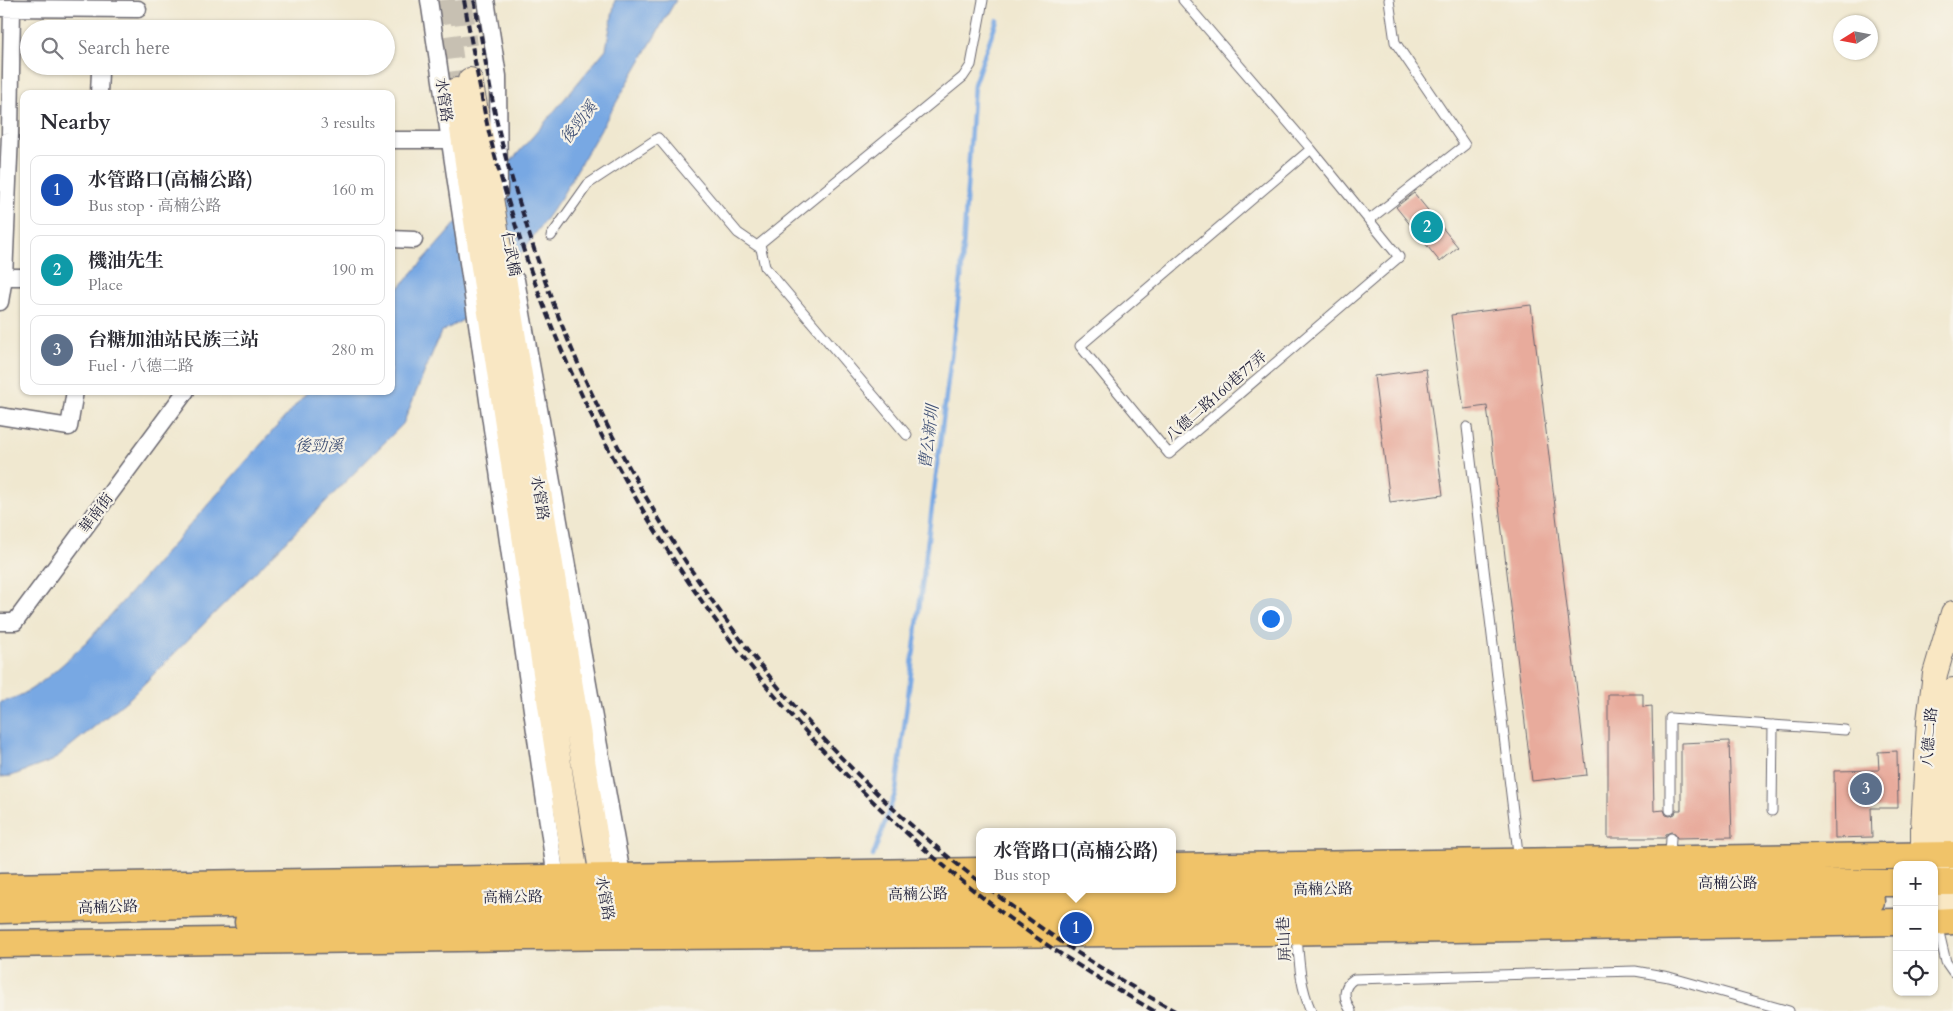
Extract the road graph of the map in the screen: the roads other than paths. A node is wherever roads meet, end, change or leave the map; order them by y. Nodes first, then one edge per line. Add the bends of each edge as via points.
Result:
1 (428, 0) edge
2 (486, 0) edge
3 (984, 0) edge
4 (1183, 0) edge
5 (1389, 0) edge
6 (6, 8) edge
7 (138, 9) dead end
8 (100, 75) edge
9 (463, 82) tunnel mouth
10 (99, 90) edge
11 (11, 134) edge
12 (465, 139) junction
13 (395, 140) edge
14 (1312, 149) junction
15 (480, 196) junction
16 (1369, 220) junction
17 (551, 236) dead end
18 (395, 239) edge
19 (414, 240) dead end
20 (760, 244) junction
21 (2, 277) edge
22 (20, 277) edge
23 (0, 302) edge
24 (501, 324) junction
25 (74, 395) edge
26 (183, 395) edge
27 (0, 416) edge
28 (1467, 427) dead end
29 (907, 435) dead end
30 (1953, 612) edge
31 (0, 622) edge
32 (1953, 690) edge
33 (1773, 725) junction
34 (1845, 730) dead end
35 (1670, 810) dead end
36 (1772, 811) dead end
37 (1935, 857) edge
38 (1176, 868) edge
39 (976, 870) edge
40 (1520, 872) junction
41 (1893, 883) edge
42 (0, 887) edge
43 (1296, 894) junction
44 (1893, 900) edge
45 (593, 902) junction
46 (1944, 903) edge
47 (0, 910) edge
48 (1893, 922) edge
49 (0, 926) edge
50 (0, 944) edge
51 (1953, 972) edge
52 (1311, 1011) edge
53 (1351, 1011) edge
54 (1789, 1011) edge

1 - 12 street, 水管路
2 - 15 street via 498,76
3 - 20 lane via 971,65 963,77
4 - 14 lane, 八德二路160巷77弄
5 - 16 lane via 1396,42 1465,145
6 - 7 street
6 - 11 street
8 - 10 street
9 - 12 street, 水管路
11 - 21 street
12 - 13 street
12 - 15 street, 水管路
12 - 15 street, 水管路
14 - 16 lane, 八德二路160巷77弄
14 - 16 lane, 八德二路160巷77弄 via 1080,346 1169,454 1399,258
15 - 24 street, 仁武橋
15 - 24 street
17 - 20 lane via 588,184 658,138 738,233 757,246
18 - 19 street
20 - 29 lane via 765,267
21 - 22 street
21 - 23 street
24 - 45 street, 水管路
24 - 45 street
25 - 27 street via 68,426
26 - 31 street, 華南街 via 16,622
28 - 40 lane
30 - 37 street, 八德二路 via 1935,674 1929,730 1922,828
32 - 37 street, 八德二路
33 - 34 lane
33 - 35 lane via 1670,718
33 - 36 lane
37 - 40 main road, 高楠公路 via 1670,848
37 - 46 street, 八德二路
38 - 43 main road, 高楠公路
39 - 45 main road, 高楠公路
40 - 41 main road, 高楠公路
40 - 43 main road, 高楠公路
42 - 45 main road, 高楠公路
43 - 44 main road, 高楠公路
43 - 45 main road, 高楠公路
43 - 45 main road, 高楠公路
43 - 48 main road, 高楠公路
43 - 52 lane, 屏山巷 via 1300,980
45 - 47 main road, 高楠公路
45 - 49 main road, 高楠公路
45 - 50 main road, 高楠公路
46 - 51 lane via 1946,962
53 - 54 lane via 1345,987 1354,979 1635,971 1669,976

